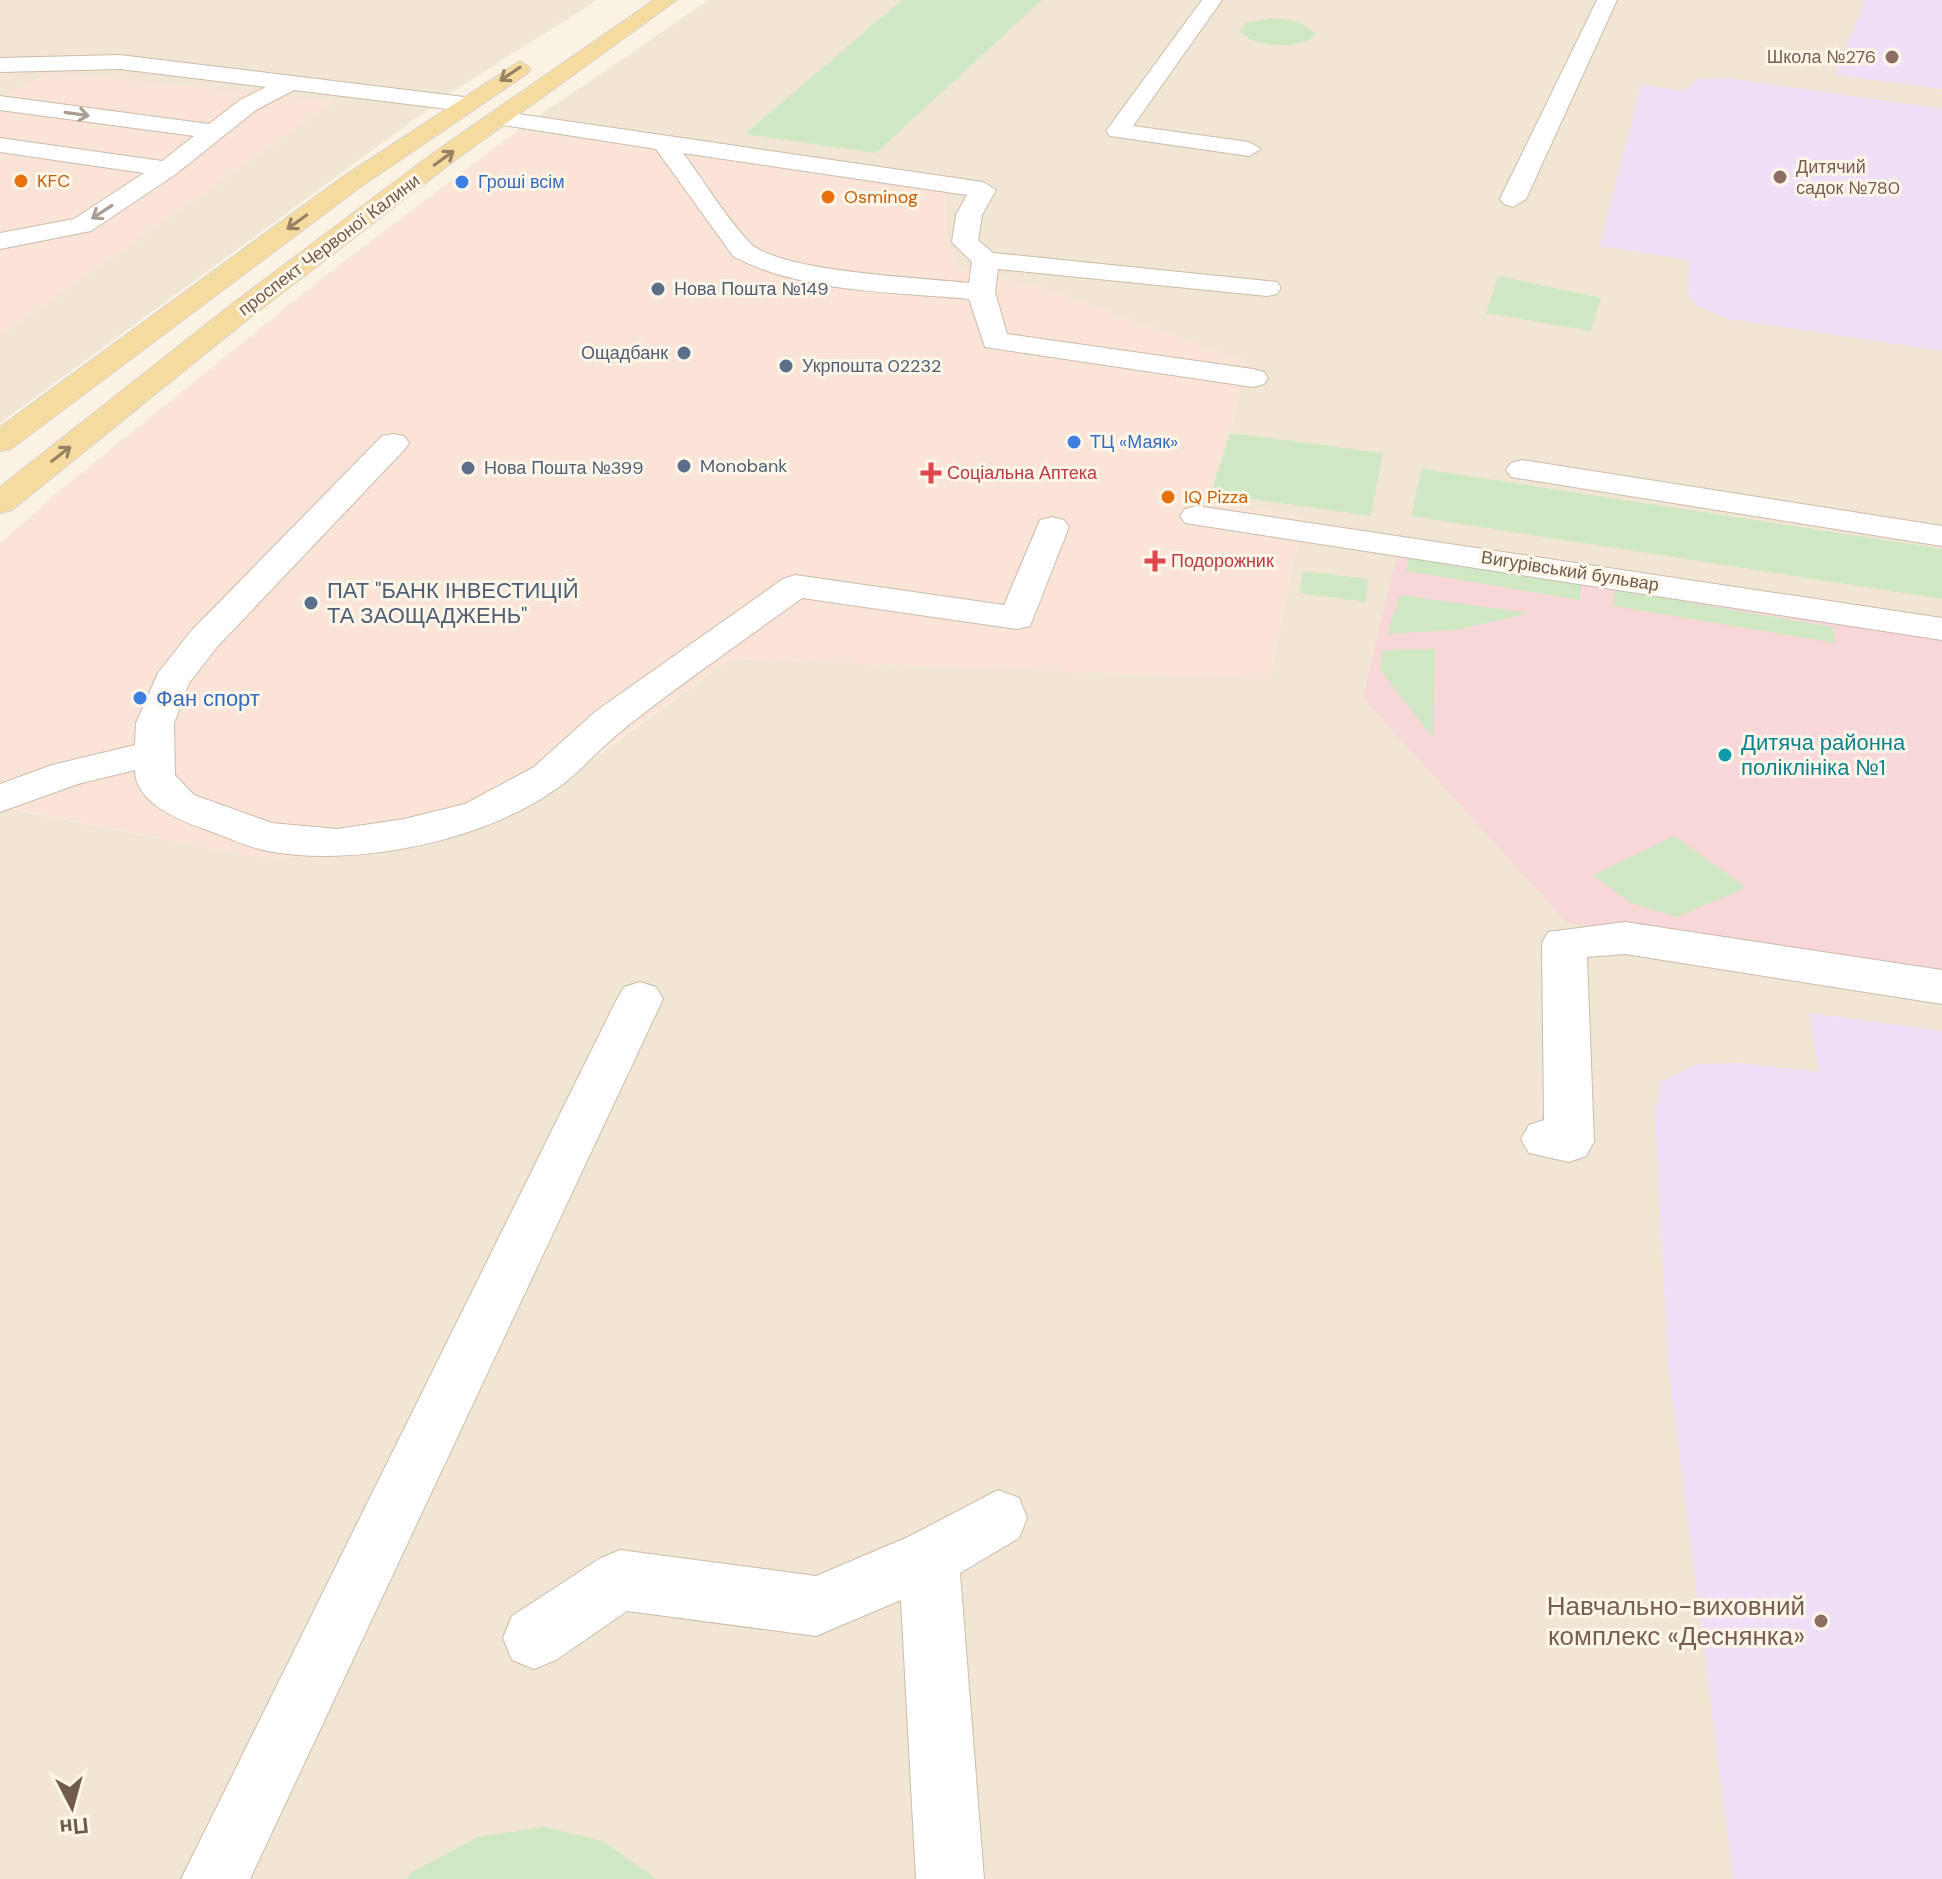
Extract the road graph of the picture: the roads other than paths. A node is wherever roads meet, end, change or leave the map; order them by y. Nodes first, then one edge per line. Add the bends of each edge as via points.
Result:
1 (667, 0) edge
2 (1212, 0) edge
3 (1607, 0) edge
4 (543, 52) dead end
5 (92, 62) junction
6 (0, 65) edge
7 (292, 82) junction
8 (219, 101) dead end
9 (0, 103) edge
10 (464, 104) junction
11 (248, 105) junction
12 (498, 118) junction
13 (215, 132) junction
14 (664, 143) junction
15 (0, 145) edge
16 (1249, 149) dead end
17 (167, 169) junction
18 (1513, 199) dead end
19 (0, 241) edge
20 (985, 260) junction
21 (1267, 288) dead end
22 (981, 292) junction
23 (1253, 378) dead end
24 (0, 442) edge
25 (393, 443) dead end
26 (1522, 470) dead end
27 (0, 503) edge
28 (1197, 516) dead end
29 (1052, 527) dead end
30 (1942, 536) edge
31 (1942, 629) edge
32 (157, 752) junction
33 (0, 799) edge
34 (1942, 987) edge
35 (640, 999) dead end
36 (1546, 1139) dead end
37 (998, 1518) dead end
38 (929, 1558) junction
39 (534, 1638) dead end
40 (215, 1879) edge
41 (950, 1879) edge

1 - 12 main road, проспект Червоної Калини
2 - 16 street via 1118,131
3 - 18 street
4 -> 10 main road, проспект Червоної Калини
5 - 6 street
5 - 7 street
5 - 9 street
7 - 10 street
7 - 11 street
8 - 11 street
9 -> 13 street
10 -> 24 main road, проспект Червоної Калини
11 - 13 street
12 - 14 street
27 -> 12 main road, проспект Червоної Калини via 242,310
13 - 17 street
14 - 20 street via 983,190 969,215 965,242
14 - 22 street via 742,250 756,259 789,269
15 - 17 street
17 -> 19 street via 82,225
20 - 21 street
20 - 22 street
22 - 23 street via 995,341
25 - 32 street via 204,639 171,681 155,723
26 - 30 street
28 - 31 street, Вигурівський бульвар
29 - 32 street via 1017,618 795,586 610,720 548,776 478,815 337,843 268,837 180,805 155,778
32 - 33 street via 66,774
34 - 36 street via 1625,938 1564,943 1569,1142
35 - 40 street
37 - 38 street
38 - 39 street via 816,1606 620,1580
38 - 41 street

